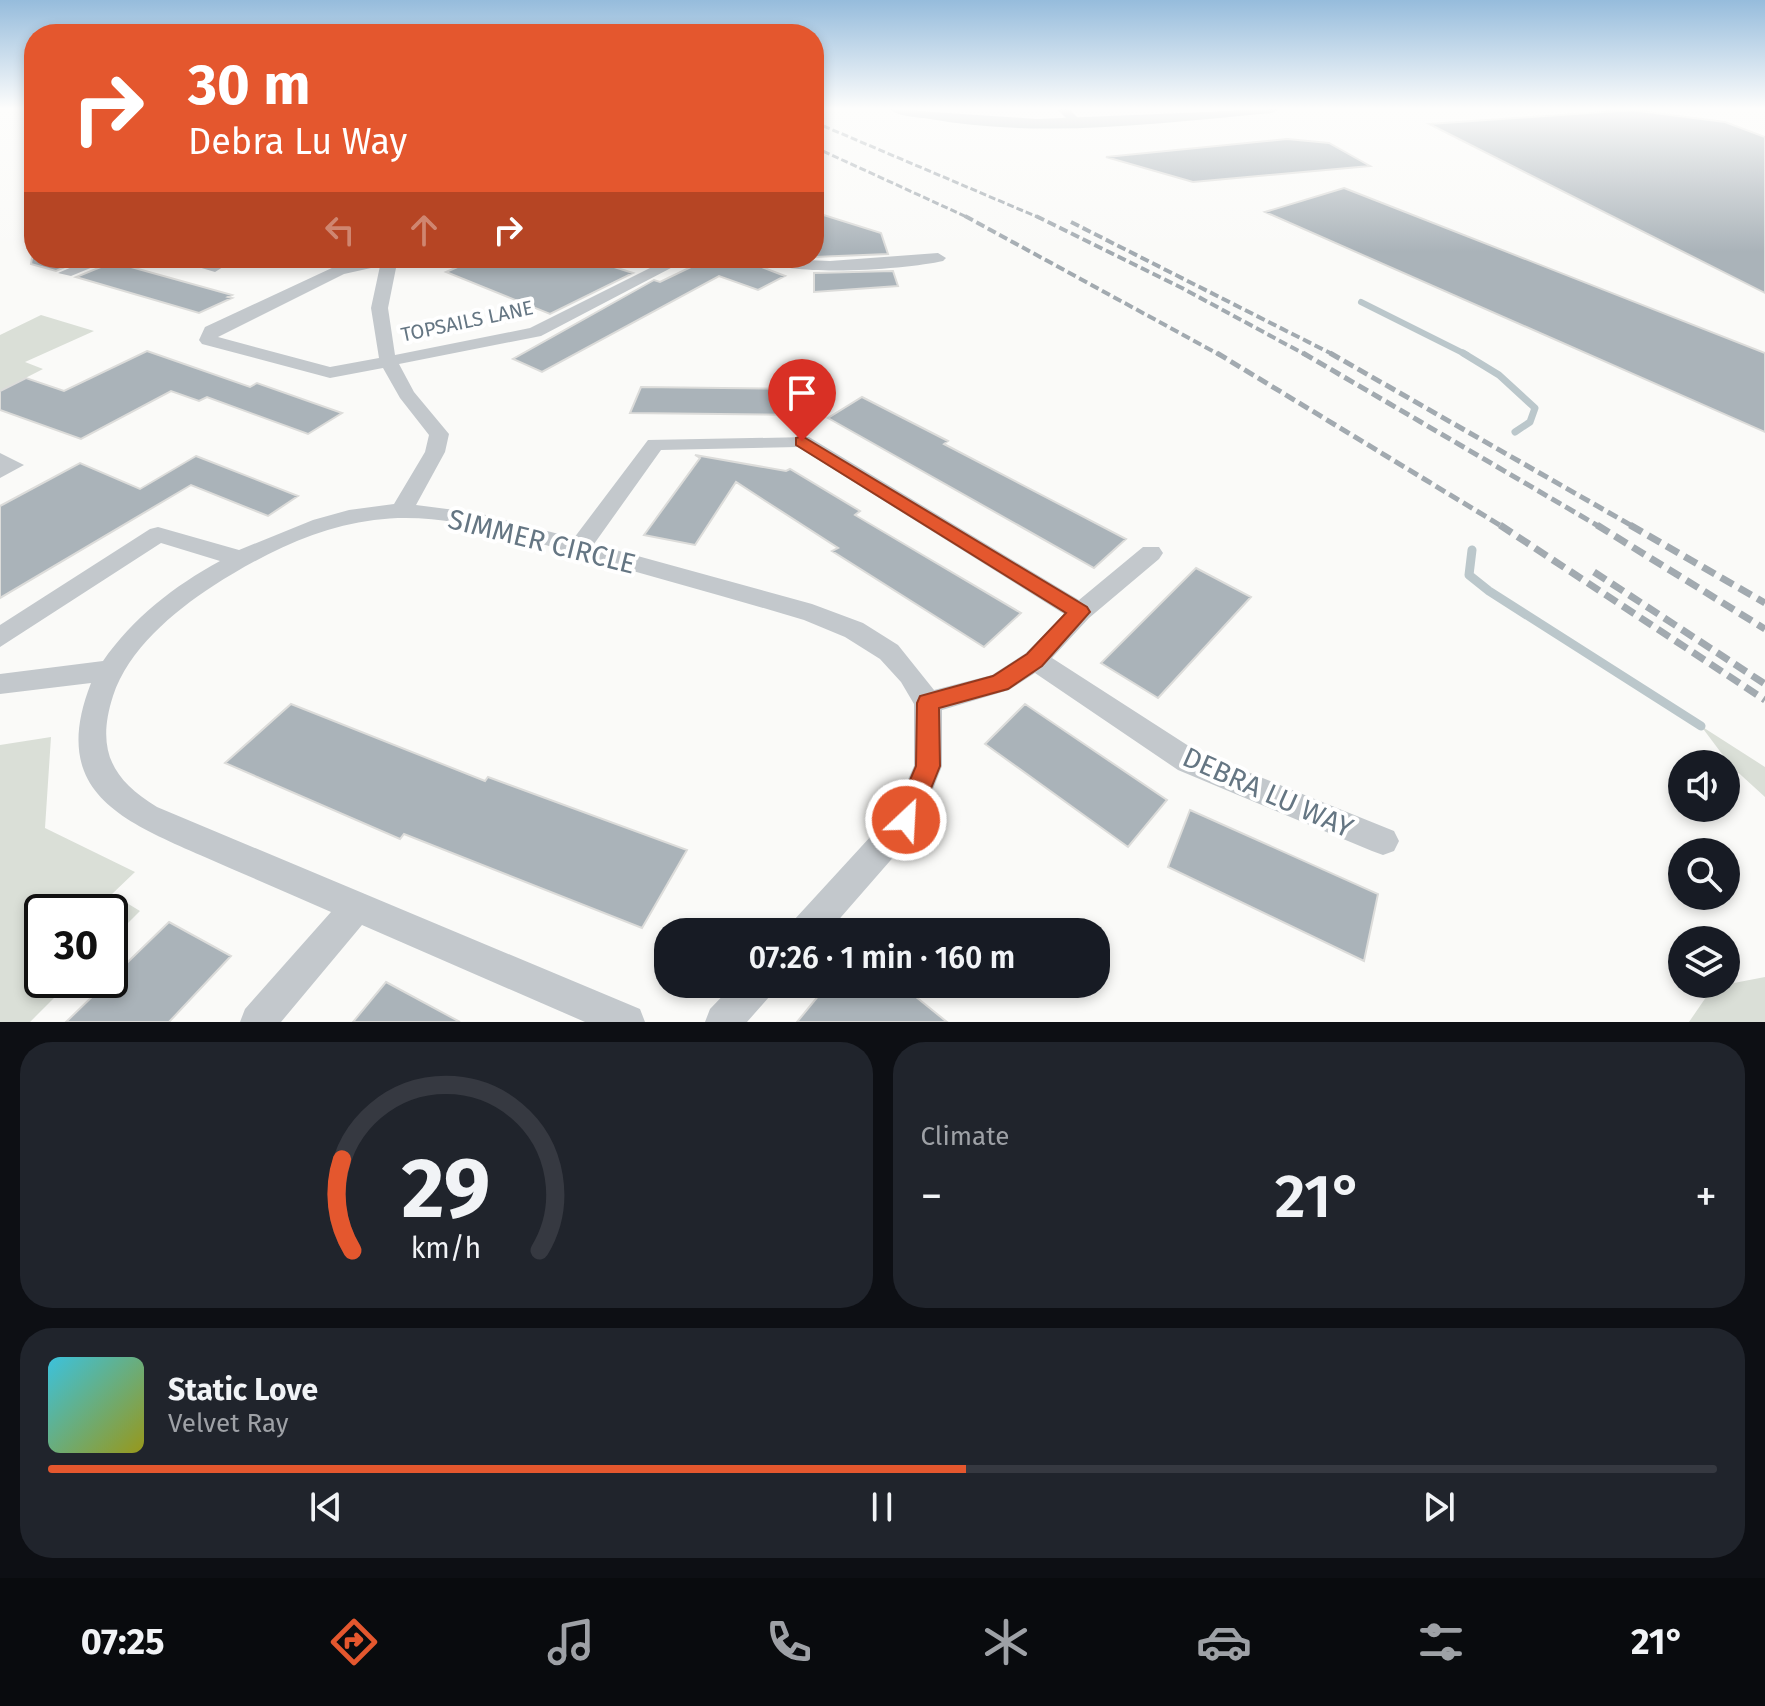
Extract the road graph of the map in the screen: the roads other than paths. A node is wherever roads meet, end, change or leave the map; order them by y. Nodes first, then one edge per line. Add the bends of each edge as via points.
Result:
1 (938, 258) dead end
2 (824, 267) edge
3 (80, 268) edge
4 (348, 268) edge
5 (386, 268) edge
6 (664, 268) edge
7 (66, 273) dead end
8 (388, 359) junction
9 (0, 459) edge
10 (0, 472) edge
11 (401, 511) junction
12 (579, 547) junction
13 (1151, 553) dead end
14 (241, 559) junction
15 (1080, 612) junction
16 (0, 638) edge
17 (1035, 660) junction
18 (113, 670) junction
19 (0, 684) edge
20 (928, 703) junction
21 (1383, 841) dead end
22 (358, 905) junction
23 (818, 918) edge
24 (745, 998) edge
25 (258, 1022) edge
26 (627, 1022) edge
27 (723, 1022) edge

1 - 2 street
3 - 7 street
4 - 8 street, TOPSAILS LANE via 211,331 208,340 330,373
5 - 8 street via 378,313
6 - 8 street, TOPSAILS LANE via 535,332
8 - 11 street via 412,406 439,434 435,452
9 - 10 street via 14,465
11 - 12 street, SIMMER CIRCLE via 468,519
11 - 14 street, SIMMER CIRCLE via 327,525
12 - 15 street via 655,444 802,441
12 - 20 street, SIMMER CIRCLE via 812,613 854,630 889,652
13 - 15 street
14 - 16 street via 158,534
14 - 18 street, SIMMER CIRCLE via 182,596 132,643
15 - 17 street
17 - 20 street via 1000,683
17 - 21 street, DEBRA LU WAY via 1188,761
18 - 19 street
18 - 22 street, SIMMER CIRCLE via 99,697 91,741 97,770 119,802
20 - 23 street via 928,766 906,820
22 - 25 street
22 - 26 street, SIMMER CIRCLE
24 - 27 street

